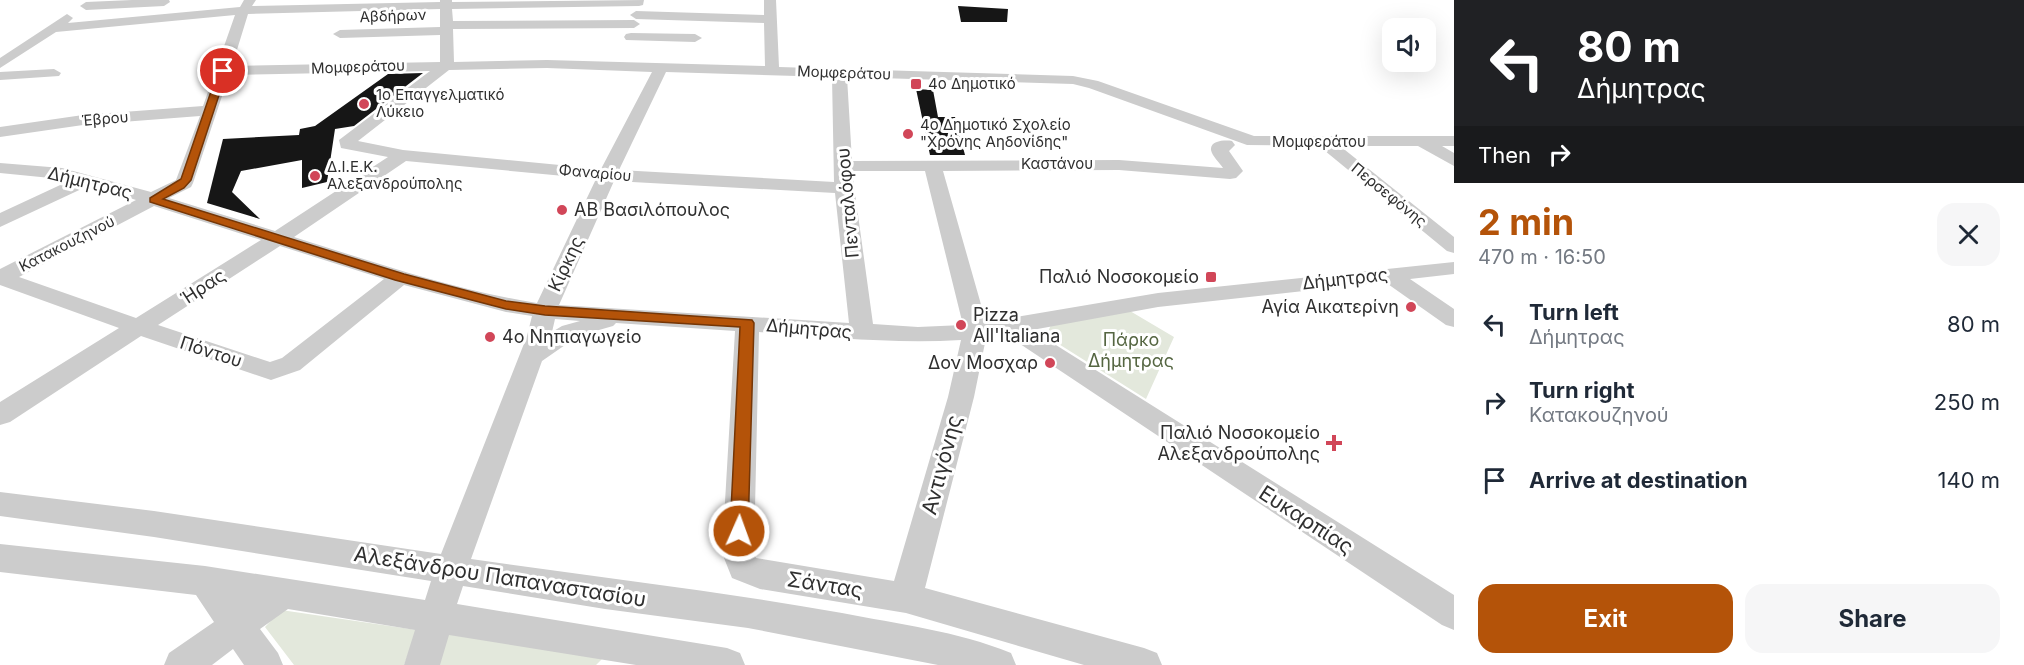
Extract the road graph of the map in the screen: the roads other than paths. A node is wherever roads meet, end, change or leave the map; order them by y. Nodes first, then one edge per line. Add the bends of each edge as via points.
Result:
1 (770, 0) edge
2 (575, 1) edge
3 (179, 2) dead end
4 (446, 2) edge
5 (90, 3) edge
6 (247, 5) edge
7 (771, 19) junction
8 (54, 28) junction
9 (447, 28) junction
10 (632, 31) edge
11 (340, 34) dead end
12 (695, 38) dead end
13 (31, 42) junction
14 (0, 45) edge
15 (0, 64) edge
16 (447, 65) junction
17 (662, 66) junction
18 (223, 71) junction
19 (772, 71) junction
20 (839, 73) junction
21 (54, 74) dead end
22 (0, 76) edge
23 (211, 110) junction
24 (0, 132) edge
25 (1422, 141) junction
26 (1454, 141) edge
27 (1324, 142) junction
28 (1226, 145) dead end
29 (403, 155) junction
30 (1454, 161) edge
31 (932, 165) junction
32 (844, 166) junction
33 (6, 171) edge
34 (607, 175) junction
35 (89, 179) junction
36 (844, 188) junction
37 (154, 200) junction
38 (0, 221) edge
39 (277, 239) junction
40 (1454, 247) edge
41 (1454, 268) edge
42 (1390, 275) junction
43 (400, 277) junction
44 (0, 278) edge
45 (545, 310) junction
46 (625, 316) junction
47 (1454, 320) edge
48 (747, 323) junction
49 (974, 325) junction
50 (1009, 326) junction
51 (139, 328) junction
52 (862, 333) junction
53 (532, 356) junction
54 (0, 415) edge
55 (0, 504) edge
56 (0, 558) edge
57 (451, 570) junction
58 (205, 581) junction
59 (284, 593) junction
60 (906, 598) junction
61 (1454, 614) edge
62 (437, 616) junction
63 (237, 626) junction
64 (639, 660) edge
65 (182, 665) edge
66 (265, 665) edge
67 (422, 665) edge
68 (727, 665) edge
69 (998, 665) edge
70 (1144, 665) edge

1 - 7 street
2 - 4 street
2 - 10 street
3 - 5 street
4 - 6 street
4 - 9 street
5 - 8 street
6 - 8 street
6 - 18 street, Κατακουζηνού
7 - 10 street
7 - 19 street
8 - 13 street
9 - 10 street, Αβδήρων
9 - 11 street, Αβδήρων
9 - 16 street
10 - 12 street
10 - 16 street, Μομφεράτου
10 - 17 street, Μομφεράτου
13 - 14 street
13 - 15 street
16 - 18 street, Μομφεράτου
16 - 29 street, Φαναρίου via 347,144
17 - 19 street, Μομφεράτου
17 - 34 street, Κίρκης
18 - 23 street, Κατακουζηνού
19 - 20 street, Μομφεράτου
20 - 27 street, Μομφεράτου via 1082,81 1240,138
20 - 32 street, Πενταλόφου
21 - 22 street
23 - 24 street, Έβρου via 84,120
23 - 37 street, Κατακουζηνού via 186,180
25 - 26 street, Μομφεράτου
25 - 27 street, Μομφεράτου
25 - 30 street
27 - 40 street, Περσεφόνης
28 - 31 street, Καστάνου via 1220,151 1234,171 1230,174 1119,165
29 - 34 street, Φαναρίου
29 - 39 street, Ήρας
31 - 32 street, Καστάνου
31 - 49 street, Αντιγόνης
32 - 36 street, Πενταλόφου
33 - 35 street, Δήμητρας via 62,173
34 - 36 street, Φαναρίου
34 - 45 street, Κίρκης
35 - 37 street, Δήμητρας
35 - 38 street
36 - 52 street, Πενταλόφου
37 - 39 street, Δήμητρας
37 - 44 street, Κατακουζηνού
39 - 43 street, Δήμητρας
39 - 51 street, Ήρας
41 - 42 street, Δήμητρας
42 - 47 street
42 - 50 street, Δήμητρας via 1176,297
43 - 45 street, Δήμητρας via 506,305
43 - 51 street, Πόντου via 291,364 271,371
44 - 51 street, Πόντου
45 - 46 street, Δήμητρας
45 - 53 street, Κίρκης
46 - 48 street, Δήμητρας
46 - 53 street via 570,331
48 - 52 street, Δήμητρας
48 - 60 street, Σάντας via 738,554 741,564 760,575
49 - 50 street, Δήμητρας
49 - 52 street, Δήμητρας via 918,335
49 - 60 street, Αντιγόνης via 961,397
50 - 61 street, Ευκαρπίας
51 - 54 street, Ήρας
53 - 57 street, Κίρκης
55 - 57 street, Αλεξάνδρου Παπαναστασίου
56 - 58 street
57 - 62 street, Κίρκης
57 - 69 street, Αλεξάνδρου Παπαναστασίου via 748,612 930,646
58 - 59 street
58 - 63 street
59 - 62 street
59 - 63 street
60 - 70 street, Σάντας
62 - 64 street
62 - 67 street, Κίρκης
63 - 65 street
63 - 66 street
64 - 68 street

